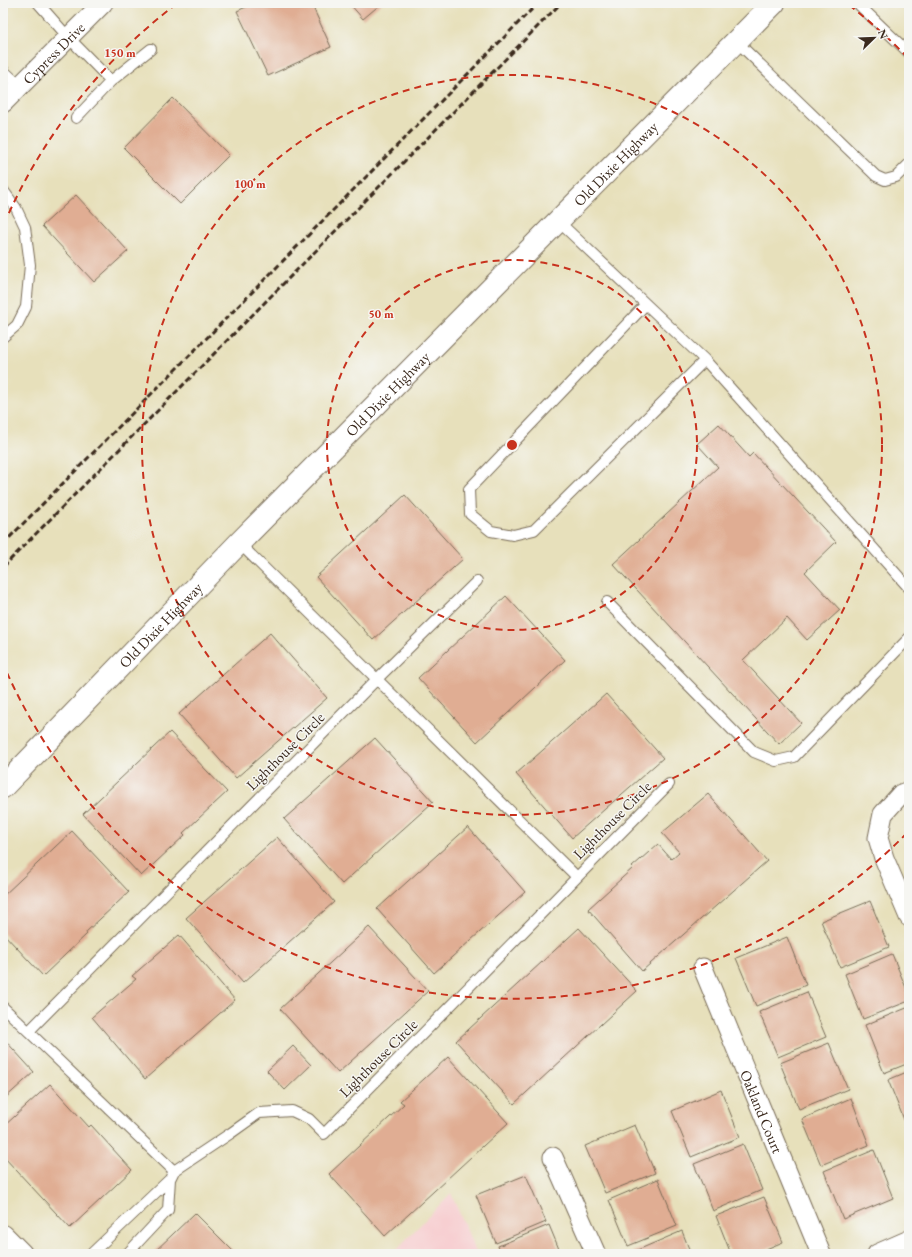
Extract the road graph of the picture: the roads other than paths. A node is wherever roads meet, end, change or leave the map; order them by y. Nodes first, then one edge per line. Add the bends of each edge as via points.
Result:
1 (38, 3) edge
2 (103, 3) edge
3 (774, 3) edge
4 (857, 3) edge
5 (68, 37) junction
6 (736, 41) junction
7 (152, 49) dead end
8 (909, 54) edge
9 (3, 70) edge
10 (111, 81) junction
11 (20, 86) junction
12 (3, 103) edge
13 (76, 118) dead end
14 (909, 164) edge
15 (3, 190) edge
16 (558, 221) junction
17 (646, 304) junction
18 (3, 337) edge
19 (705, 360) junction
20 (239, 543) junction
21 (477, 581) dead end
22 (909, 588) edge
23 (607, 602) dead end
24 (909, 638) edge
25 (378, 679) junction
26 (669, 784) dead end
27 (3, 787) edge
28 (909, 791) edge
29 (577, 877) junction
30 (909, 917) edge
31 (702, 968) dead end
32 (3, 1007) edge
33 (29, 1031) junction
34 (553, 1157) dead end
35 (172, 1175) junction
36 (3, 1236) edge
37 (909, 1240) edge
38 (21, 1254) edge
39 (91, 1254) edge
40 (127, 1254) edge
41 (596, 1254) edge
42 (821, 1254) edge
43 (877, 1254) edge

1 - 5 lane
2 - 5 street, Cypress Drive
3 - 6 street, Old Dixie Highway
4 - 8 lane
5 - 10 lane
5 - 11 street, Cypress Drive
6 - 14 lane via 876,176 885,180 896,176
6 - 16 street, Old Dixie Highway
7 - 10 lane
9 - 11 lane
10 - 13 lane
11 - 12 street, Cypress Drive
15 - 18 lane via 25,227 30,265 26,307 17,325
16 - 17 lane
16 - 20 street, Old Dixie Highway
17 - 19 lane
17 - 19 lane via 469,489 470,514 491,531 513,535 534,530
19 - 22 lane
20 - 25 lane, Lighthouse Circle
20 - 27 street, Old Dixie Highway
21 - 25 lane, Lighthouse Circle
23 - 24 lane via 754,752 776,761 794,756
25 - 29 lane, Lighthouse Circle
25 - 33 lane, Lighthouse Circle
26 - 29 lane, Lighthouse Circle
28 - 30 street via 901,794 883,814 878,838
29 - 35 lane, Lighthouse Circle via 324,1134 309,1119 292,1111 259,1112
31 - 42 street, Oakland Court
32 - 33 lane
33 - 35 lane
34 - 41 street
35 - 39 lane, Lighthouse Circle
35 - 40 lane via 168,1210
36 - 38 street
37 - 43 street

